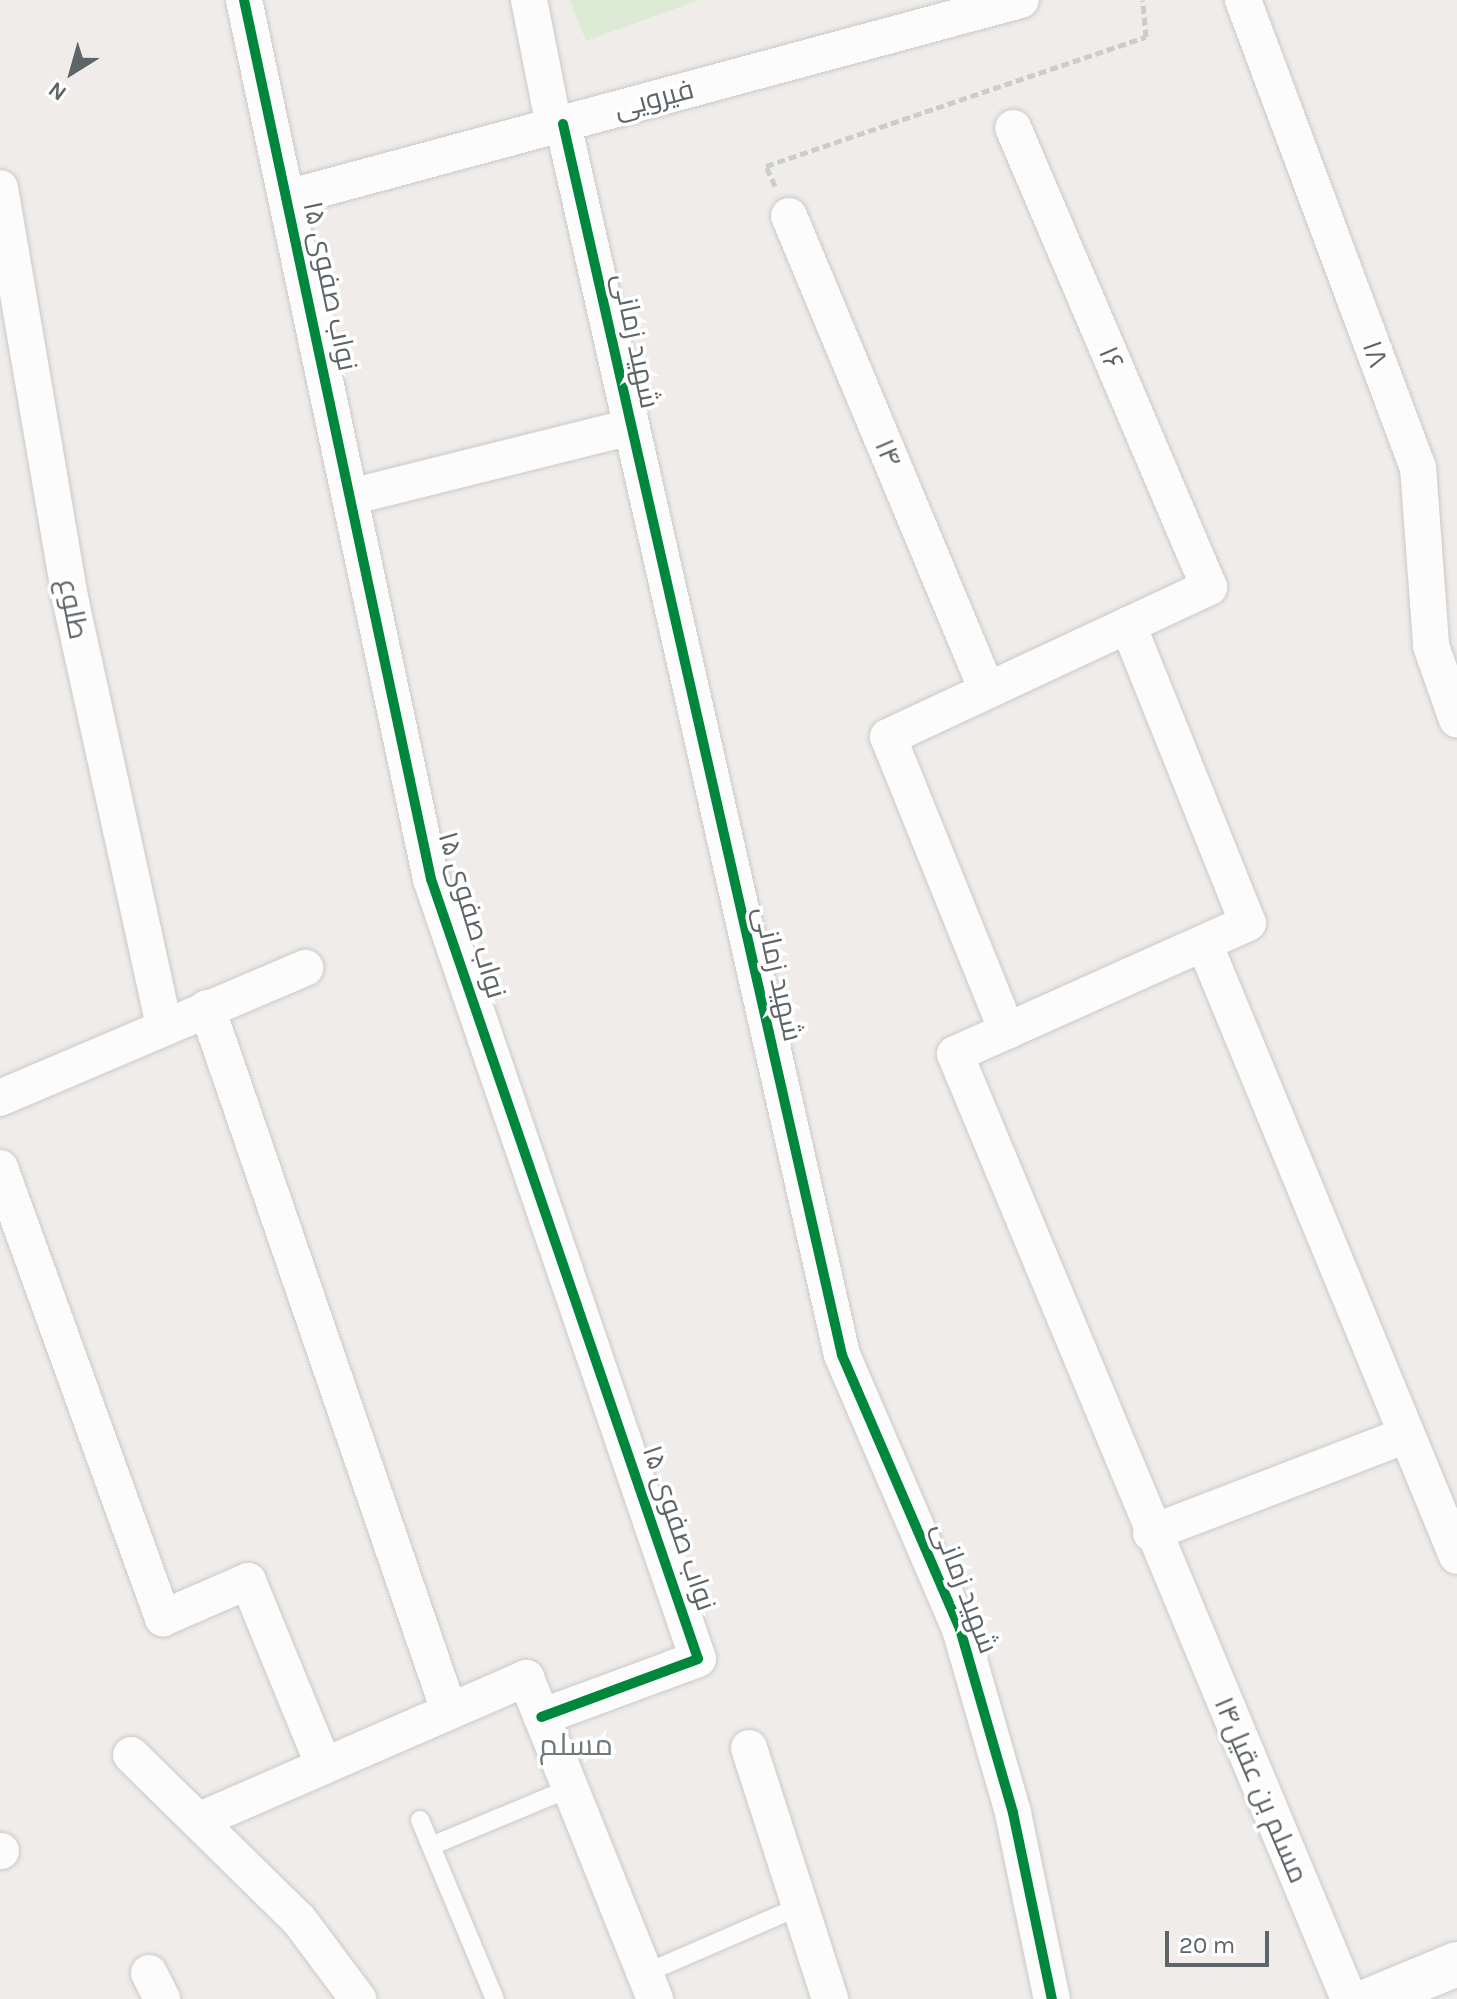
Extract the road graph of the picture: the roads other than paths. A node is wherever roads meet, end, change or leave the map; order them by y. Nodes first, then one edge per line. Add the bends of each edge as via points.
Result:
1 (244, 0) edge
2 (529, 0) edge
3 (1021, 0) edge
4 (1243, 0) edge
5 (559, 125) junction
6 (1013, 128) dead end
7 (0, 188) edge
8 (287, 198) junction
9 (789, 216) dead end
10 (630, 427) junction
11 (350, 497) junction
12 (1128, 625) junction
13 (987, 690) junction
14 (1457, 720) edge
15 (1204, 943) junction
16 (305, 968) dead end
17 (207, 1008) junction
18 (164, 1027) junction
19 (1007, 1031) junction
20 (0, 1098) edge
21 (0, 1168) edge
22 (1404, 1436) junction
23 (1151, 1533) junction
24 (1451, 1541) edge
25 (449, 1711) junction
26 (541, 1717) junction
27 (749, 1748) dead end
28 (131, 1755) dead end
29 (324, 1766) junction
30 (570, 1788) junction
31 (200, 1820) junction
32 (420, 1820) dead end
33 (431, 1846) junction
34 (798, 1907) junction
35 (1457, 1964) edge
36 (650, 1986) edge
37 (358, 1999) edge
38 (495, 1999) edge
39 (830, 1999) edge
40 (1052, 1999) edge
41 (1349, 1999) edge
42 (1372, 1999) edge

1 - 8 street, نواب صفوی ۱۵
2 - 5 street, شهید زمانی
3 - 5 street, فیرویی
4 - 14 street, ۱۸ via 1418,467 1431,646
5 - 8 street, فیرویی
5 - 10 street, شهید زمانی
6 - 12 street, ۱۶ via 1209,587
7 - 18 street, طلوع via 70,598
8 - 11 street, نواب صفوی ۱۵
9 - 13 street, ۱۴
10 - 11 street
10 - 40 street, شهید زمانی via 842,1355 960,1629 1013,1813
11 - 26 street, نواب صفوی ۱۵ via 431,879 698,1659
12 - 13 street
12 - 15 street via 1248,923
13 - 19 street via 888,737
15 - 19 street
15 - 22 street
16 - 17 street
17 - 18 street
17 - 25 street
18 - 20 street
19 - 23 street, مسلم بن عقیل۱۴ via 955,1054
21 - 29 street via 163,1618 248,1581
22 - 23 street
22 - 24 street
23 - 41 street, مسلم بن عقیل۱۴
25 - 26 street via 526,1678
25 - 29 street
26 - 30 street
27 - 34 street
28 - 31 street
29 - 31 street
30 - 33 lane
30 - 36 street
31 - 37 street via 299,1920
32 - 33 lane
33 - 38 lane
34 - 36 lane
34 - 39 street
35 - 42 street

